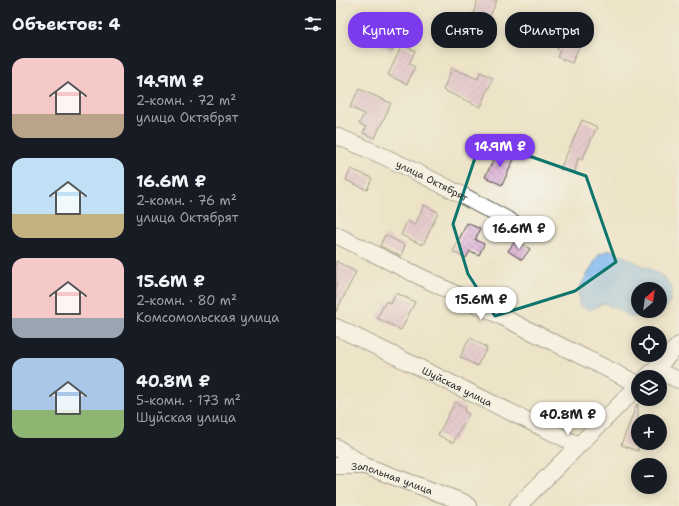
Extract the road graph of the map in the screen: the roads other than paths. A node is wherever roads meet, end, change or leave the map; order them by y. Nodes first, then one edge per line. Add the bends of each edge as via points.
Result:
1 (336, 136) edge
2 (526, 230) dead end
3 (336, 235) edge
4 (336, 327) edge
5 (679, 344) edge
6 (655, 370) edge
7 (667, 377) edge
8 (679, 380) edge
9 (631, 382) edge
10 (631, 392) edge
11 (578, 445) junction
12 (336, 447) edge
13 (336, 466) edge
14 (365, 466) junction
15 (468, 506) edge
16 (518, 506) edge

1 - 2 street, улица Октябрят via 382,154
3 - 9 street
4 - 11 street, Шуйская улица
5 - 6 street
7 - 8 street
10 - 11 street
11 - 16 street
12 - 14 street
13 - 14 street, Запольная улица
14 - 15 street, Запольная улица via 415,483

